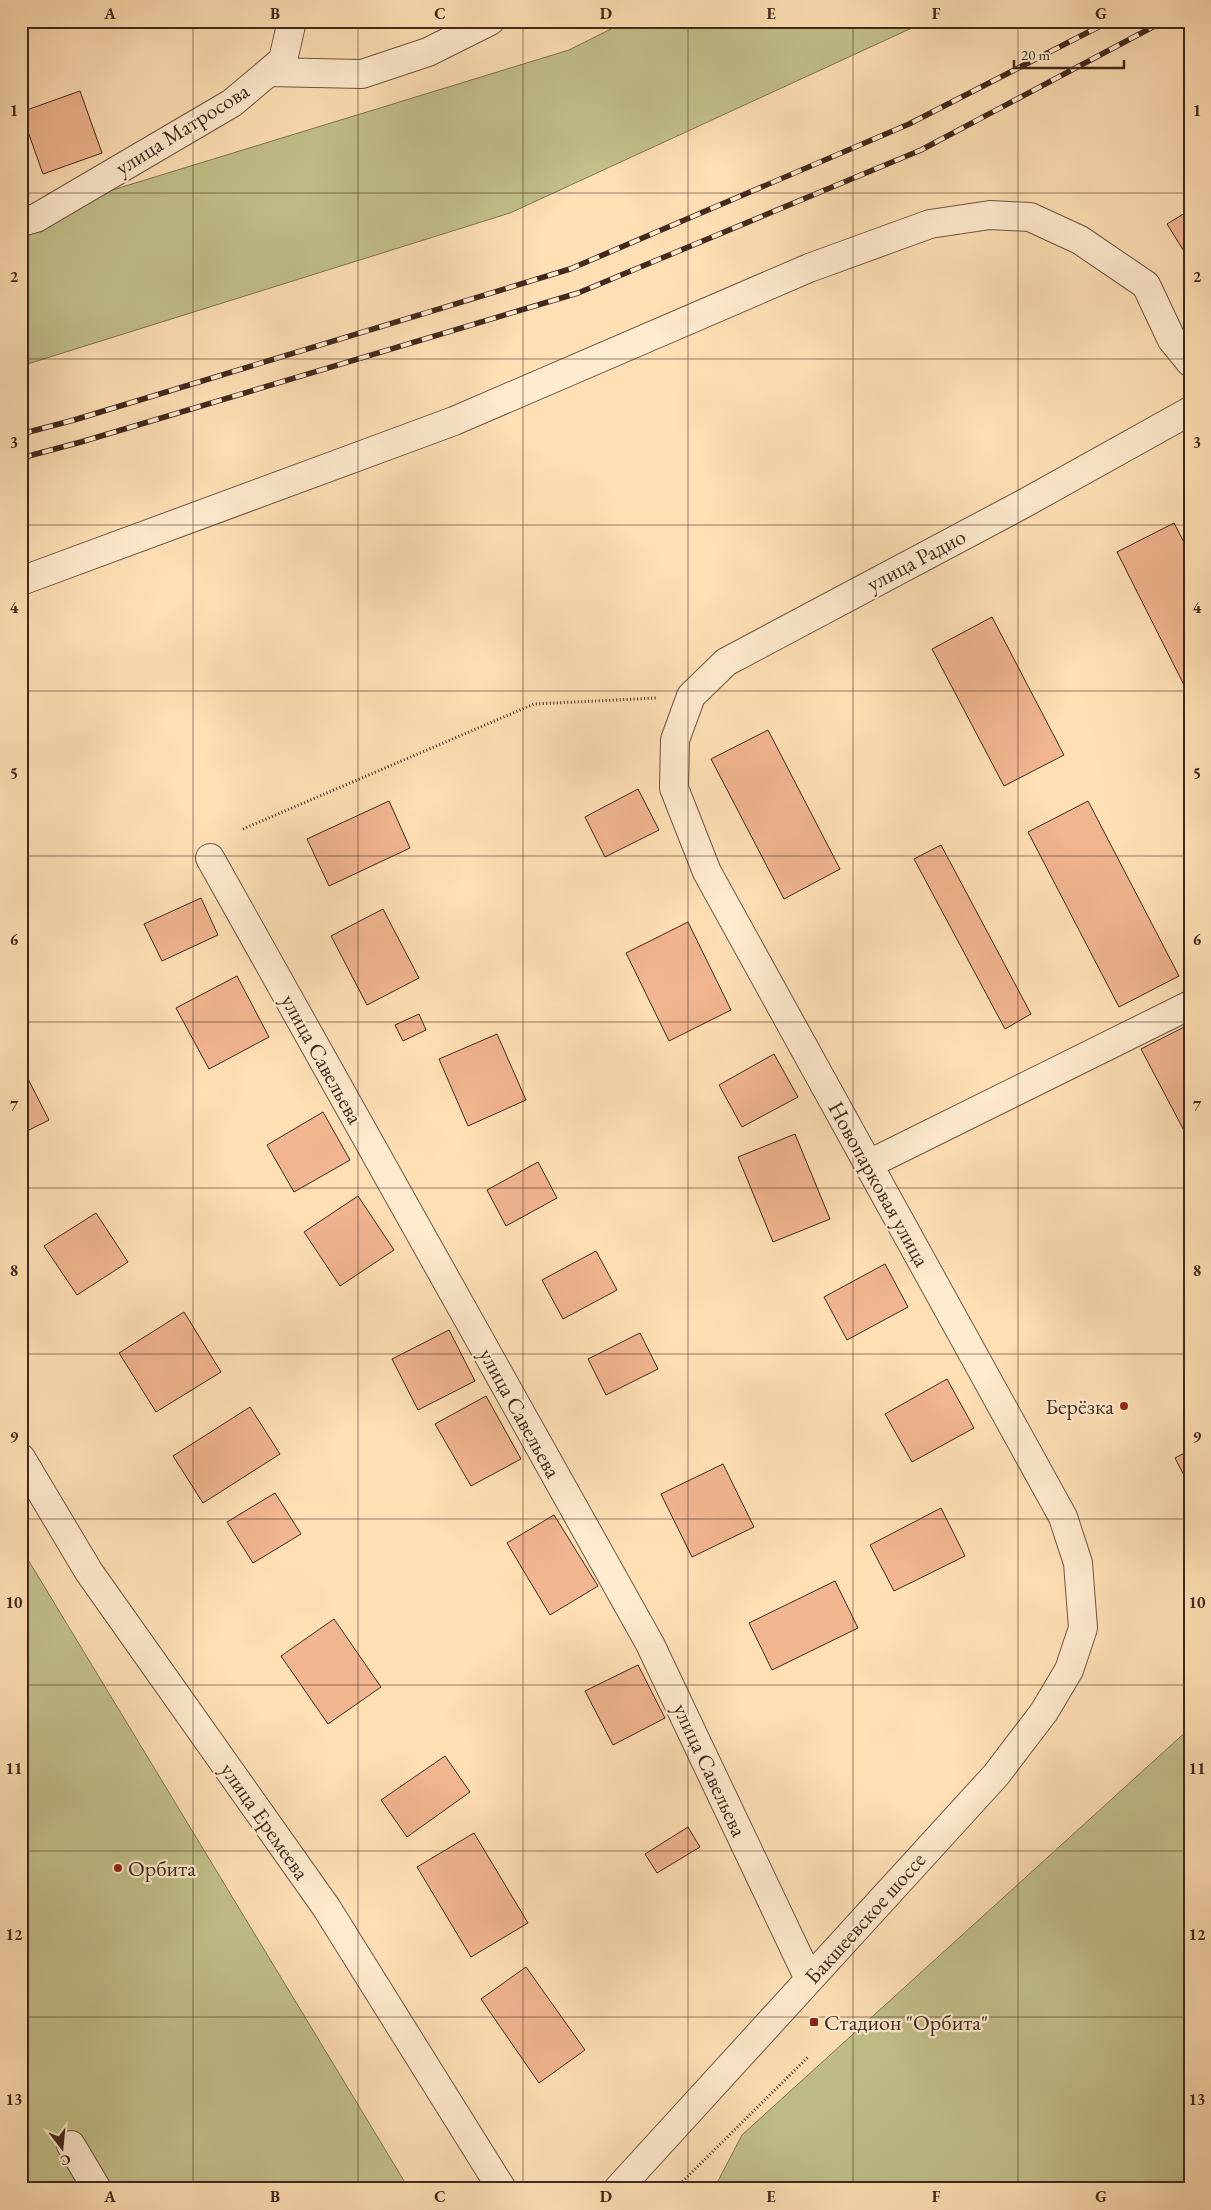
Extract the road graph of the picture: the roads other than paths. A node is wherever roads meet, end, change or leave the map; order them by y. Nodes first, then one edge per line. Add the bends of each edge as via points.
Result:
1 (292, 21) edge
2 (490, 21) edge
3 (269, 72) junction
4 (21, 222) edge
5 (1190, 362) edge
6 (1190, 411) edge
7 (21, 581) edge
8 (674, 740) joint
9 (210, 858) dead end
10 (1190, 1005) edge
11 (869, 1164) junction
12 (21, 1458) edge
13 (1082, 1628) joint
14 (809, 1979) junction
15 (71, 2145) dead end
16 (97, 2189) edge
17 (502, 2189) edge
18 (618, 2189) edge

1 - 3 street via 283,60
2 - 3 street, улица Матросова via 428,52 362,74
3 - 4 street, улица Матросова via 232,103 36,218
5 - 7 street via 1172,340 1146,285 1080,240 1030,217 990,215 930,224 809,268 454,421
6 - 8 street, улица Радио via 726,662 691,696
8 - 11 street, Новопарковая улица via 674,788 707,872
9 - 14 street, улица Савельева via 650,1644
10 - 11 street
11 - 13 street, Новопарковая улица via 1063,1517 1078,1563
12 - 17 street, улица Еремеева via 89,1572 326,1907
13 - 14 street, Бакшеевское шоссе via 1070,1670 1044,1712 996,1775
14 - 18 street, Бакшеевское шоссе
15 - 16 street

